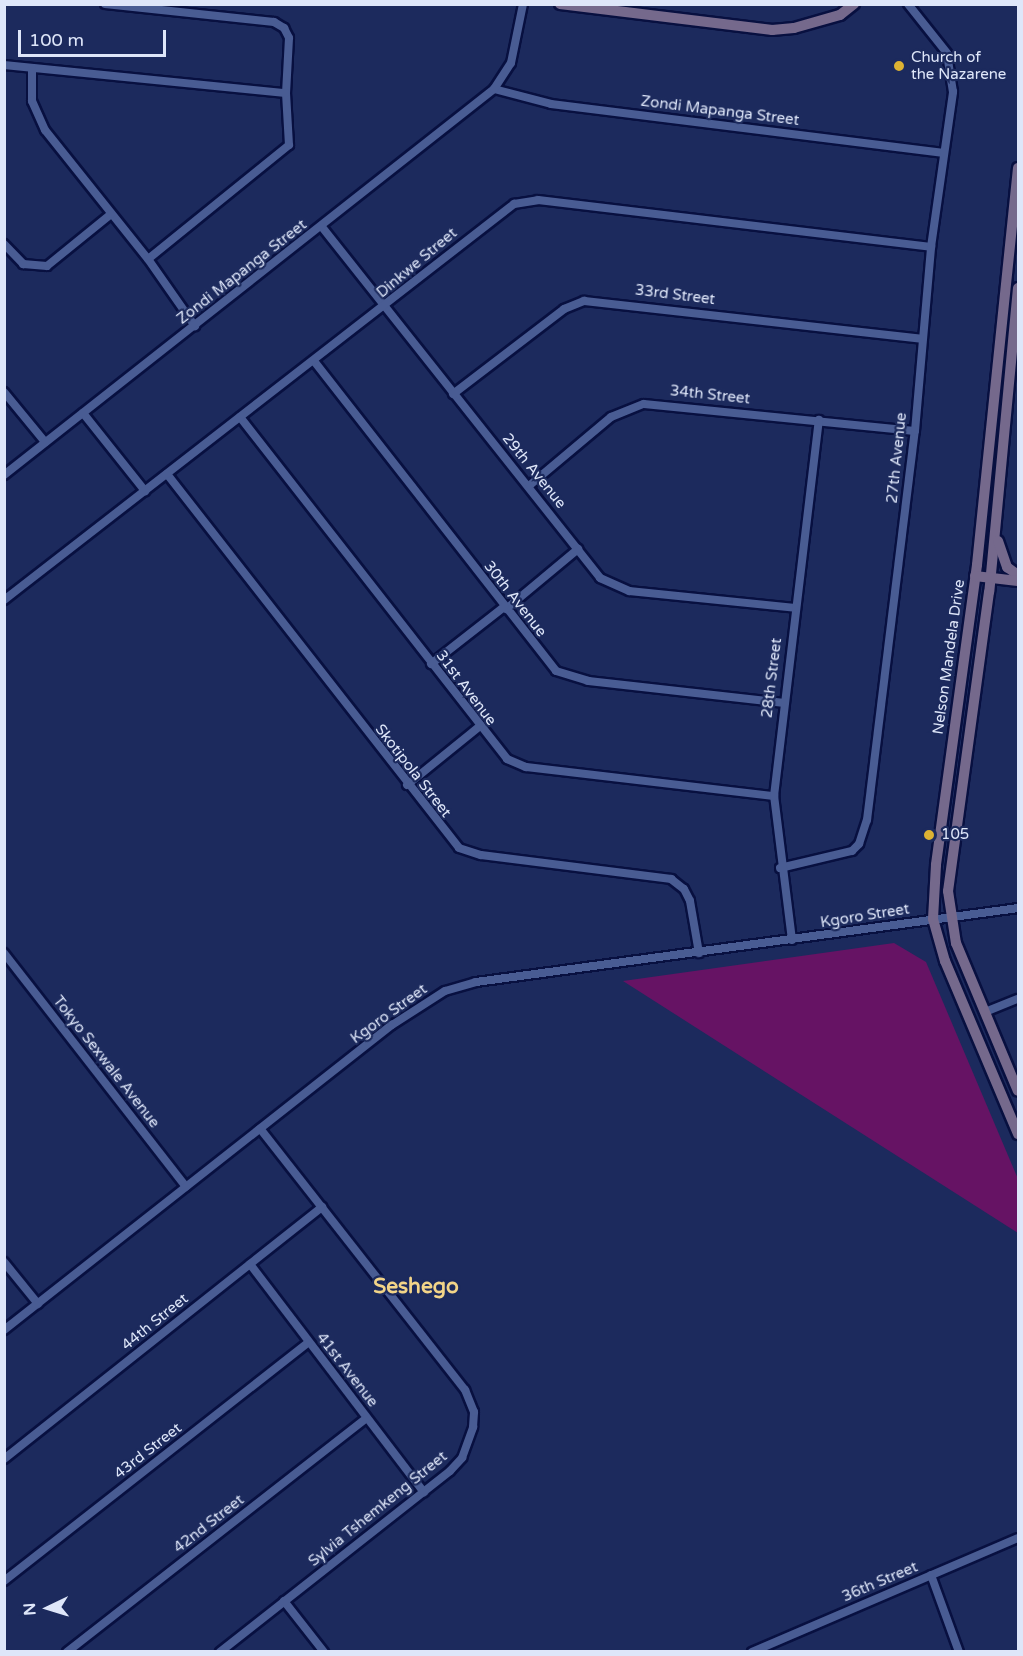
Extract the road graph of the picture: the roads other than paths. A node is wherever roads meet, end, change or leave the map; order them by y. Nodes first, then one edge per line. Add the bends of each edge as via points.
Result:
1 (105, 4) edge
2 (523, 4) edge
3 (560, 4) edge
4 (854, 4) edge
5 (908, 4) edge
6 (4, 64) edge
7 (32, 68) junction
8 (494, 89) junction
9 (286, 93) junction
10 (945, 153) junction
11 (1018, 168) edge
12 (111, 213) junction
13 (322, 227) junction
14 (4, 244) edge
15 (931, 247) junction
16 (148, 259) junction
17 (1018, 288) edge
18 (385, 308) junction
19 (195, 326) junction
20 (922, 339) junction
21 (314, 361) junction
22 (4, 392) edge
23 (453, 394) junction
24 (83, 413) junction
25 (240, 417) junction
26 (819, 420) junction
27 (915, 430) junction
28 (45, 442) junction
29 (167, 474) junction
30 (4, 475) edge
31 (530, 486) junction
32 (145, 491) junction
33 (995, 532) junction
34 (578, 549) junction
35 (1018, 575) edge
36 (975, 576) junction
37 (991, 578) junction
38 (1018, 581) edge
39 (4, 600) edge
40 (505, 608) junction
41 (795, 608) junction
42 (431, 664) junction
43 (783, 703) junction
44 (478, 727) junction
45 (406, 784) junction
46 (774, 796) junction
47 (780, 868) junction
48 (1018, 908) edge
49 (949, 918) junction
50 (933, 919) junction
51 (792, 940) junction
52 (4, 953) edge
53 (699, 953) junction
54 (1018, 999) edge
55 (985, 1012) junction
56 (1018, 1091) edge
57 (260, 1129) junction
58 (1018, 1134) edge
59 (186, 1187) junction
60 (322, 1207) junction
61 (4, 1263) edge
62 (250, 1264) junction
63 (38, 1304) junction
64 (4, 1330) edge
65 (308, 1342) junction
66 (367, 1418) junction
67 (4, 1459) edge
68 (424, 1492) junction
69 (1018, 1540) edge
70 (931, 1575) junction
71 (4, 1581) edge
72 (284, 1601) junction
73 (67, 1652) edge
74 (220, 1652) edge
75 (324, 1652) edge
76 (752, 1652) edge
77 (959, 1652) edge

1 - 9 street via 279,24 289,38
2 - 8 street, Zondi Mapanga Street via 511,63
3 - 4 main road via 772,30 840,15
5 - 10 street, 27th Avenue via 947,53 951,67 953,92
6 - 7 street
7 - 9 street
7 - 12 street via 36,116
8 - 10 street, Zondi Mapanga Street via 550,104
8 - 13 street, Zondi Mapanga Street
9 - 16 street via 291,136 287,148
10 - 15 street, 27th Avenue
11 - 36 main road, Nelson Mandela Drive
12 - 14 street via 47,266 23,264
12 - 16 street
13 - 18 street, 29th Avenue
13 - 19 street, Zondi Mapanga Street
15 - 18 street, Dinkwe Street via 538,200 514,204 498,214
15 - 20 street, 27th Avenue
16 - 19 street
17 - 33 main road, Nelson Mandela Drive
18 - 21 street, Dinkwe Street
18 - 23 street, 29th Avenue
19 - 24 street, Zondi Mapanga Street
20 - 23 street, 33rd Street via 584,301 564,309
20 - 27 street, 27th Avenue
21 - 25 street, Dinkwe Street
21 - 40 street, 30th Avenue
22 - 28 street
23 - 31 street, 29th Avenue
24 - 28 street, Zondi Mapanga Street
24 - 32 street
25 - 29 street, Dinkwe Street
25 - 42 street, 31st Avenue
26 - 27 street, 34th Street
26 - 31 street, 34th Street via 644,404 611,417
26 - 41 street, 28th Street
27 - 47 street, 27th Avenue via 864,832 852,851
28 - 30 street, Zondi Mapanga Street
29 - 32 street, Dinkwe Street
29 - 45 street, Skotipola Street
31 - 34 street, 29th Avenue
32 - 39 street, Dinkwe Street
33 - 35 main road via 1004,562
33 - 37 main road, Nelson Mandela Drive
34 - 40 street
34 - 41 street, 29th Avenue via 600,578 618,588
36 - 37 main road
36 - 50 main road, Nelson Mandela Drive via 936,865
37 - 38 main road
37 - 49 main road, Nelson Mandela Drive via 948,891
40 - 42 street
40 - 43 street, 30th Avenue via 546,661 568,678
41 - 43 street, 28th Street
42 - 44 street, 31st Avenue
43 - 46 street, 28th Street
44 - 45 street
44 - 46 street, 31st Avenue via 498,751 517,765
45 - 53 street, Skotipola Street via 448,838 467,853 659,877 677,883 690,901
46 - 47 street, 28th Street
47 - 51 street, 28th Street
48 - 49 street, Kgoro Street
49 - 50 street, Kgoro Street
49 - 55 main road, Nelson Mandela Drive
50 - 51 street, Kgoro Street
50 - 58 main road, Nelson Mandela Drive via 945,962
51 - 53 street, Kgoro Street
52 - 59 street, Tokyo Sexwale Avenue
53 - 57 street, Kgoro Street via 476,982 445,991 400,1020
54 - 55 street
55 - 56 main road, Nelson Mandela Drive
57 - 59 street, Kgoro Street
57 - 60 street, Sylvia Tshemkeng Street
59 - 63 street, Kgoro Street
60 - 62 street, 44th Street
60 - 68 street, Sylvia Tshemkeng Street via 471,1401 473,1427 462,1458
61 - 63 street
62 - 65 street, 41st Avenue
62 - 67 street, 44th Street
63 - 64 street, Kgoro Street
65 - 66 street, 41st Avenue
65 - 71 street, 43rd Street
66 - 68 street, 41st Avenue
66 - 73 street, 42nd Street
68 - 72 street, Sylvia Tshemkeng Street
69 - 70 street, 36th Street
70 - 76 street, 36th Street
70 - 77 street
72 - 74 street, Sylvia Tshemkeng Street
72 - 75 street

